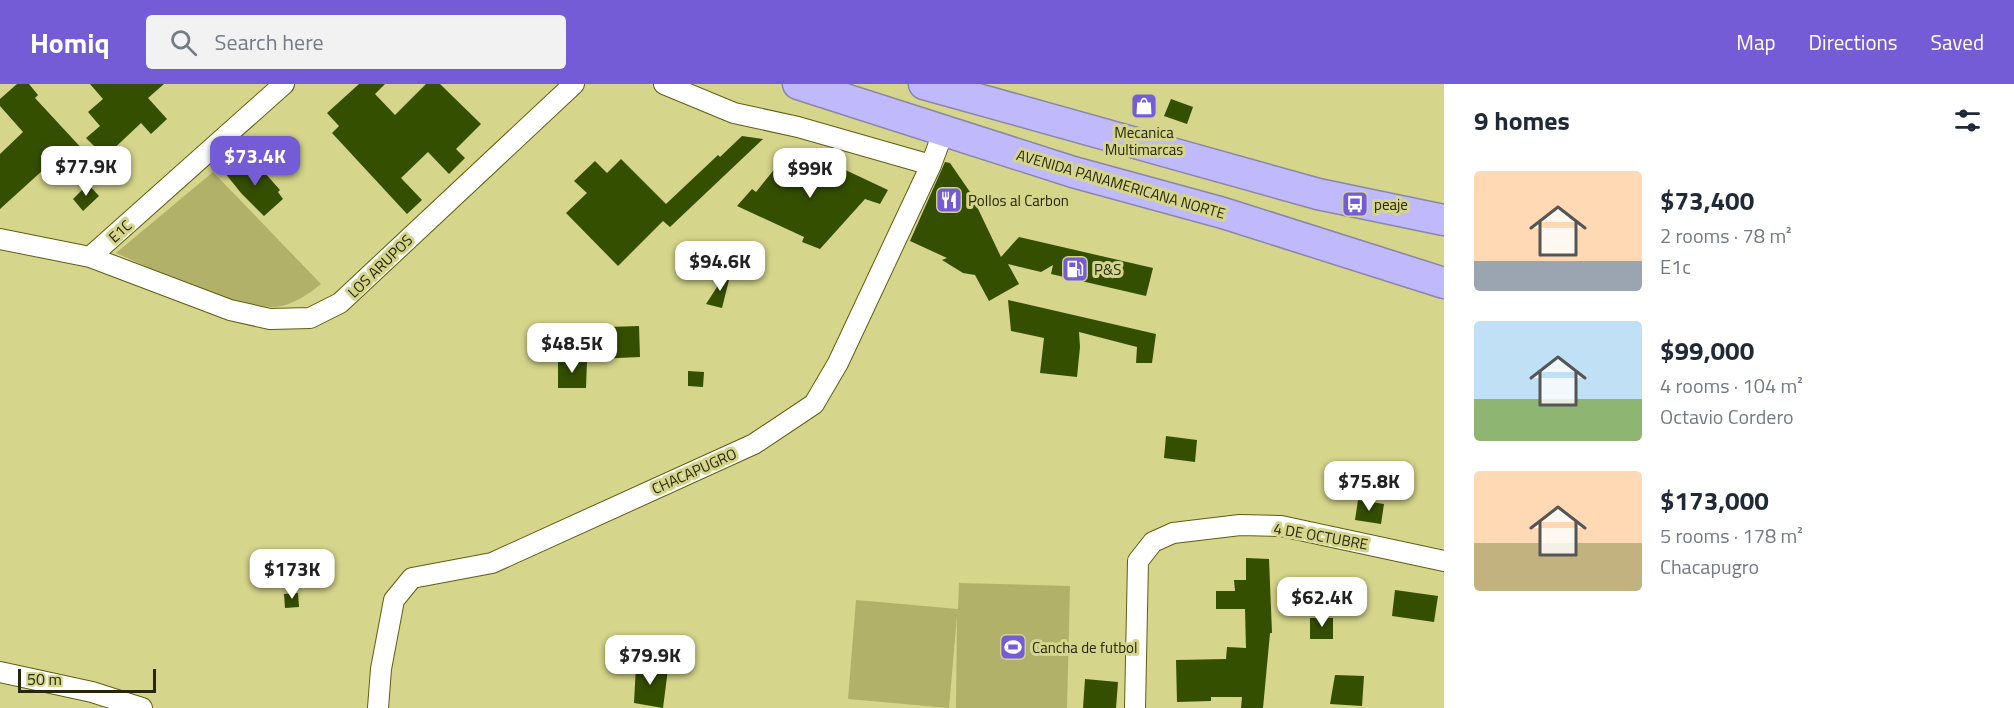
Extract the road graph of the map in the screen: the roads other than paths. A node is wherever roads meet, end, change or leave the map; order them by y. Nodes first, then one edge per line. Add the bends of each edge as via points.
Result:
1 (284, 84) edge
2 (574, 84) edge
3 (664, 84) edge
4 (798, 84) edge
5 (924, 84) edge
6 (976, 92) edge
7 (944, 130) junction
8 (931, 165) junction
9 (1444, 220) edge
10 (0, 239) edge
11 (90, 257) junction
12 (1444, 283) edge
13 (1444, 561) edge
14 (0, 672) edge
15 (142, 708) edge
16 (378, 708) edge
17 (1135, 708) edge

1 - 11 street, E1C
2 - 11 street, LOS ARUPOS via 340,303 310,318 270,319 230,310
3 - 8 street via 734,114 798,127
4 - 7 highway, AVENIDA PANAMERICANA NORTE
5 - 6 highway
6 - 9 highway via 1327,197
7 - 8 street, CHACAPUGRO
7 - 12 highway, AVENIDA PANAMERICANA NORTE
8 - 16 street, CHACAPUGRO via 838,363 814,404 754,444 492,563 412,578 394,600
10 - 11 street, LOS ARUPOS
13 - 17 street, 4 DE OCTUBRE via 1281,526 1240,525 1173,533 1153,542 1138,561
14 - 15 street via 92,692

